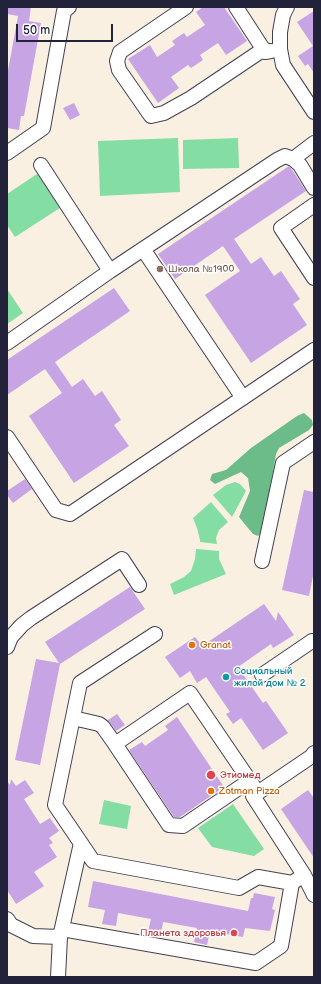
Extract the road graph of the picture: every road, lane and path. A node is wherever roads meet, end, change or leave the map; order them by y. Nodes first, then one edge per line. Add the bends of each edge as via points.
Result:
1 (186, 7) edge
2 (236, 7) edge
3 (287, 7) edge
4 (65, 8) edge
5 (264, 49) junction
6 (280, 49) junction
7 (314, 112) edge
8 (314, 143) edge
9 (7, 153) edge
10 (292, 159) junction
11 (41, 165) dead end
12 (314, 188) edge
13 (314, 205) edge
14 (143, 249) junction
15 (110, 271) junction
16 (314, 278) edge
17 (7, 343) edge
18 (314, 350) edge
19 (243, 398) junction
20 (7, 437) edge
21 (314, 442) edge
22 (262, 561) dead end
23 (139, 585) dead end
24 (155, 634) dead end
25 (314, 642) edge
26 (7, 647) edge
27 (262, 675) dead end
28 (73, 718) junction
29 (115, 744) junction
30 (314, 753) edge
31 (249, 781) junction
32 (258, 793) junction
33 (81, 844) junction
34 (304, 875) junction
35 (292, 883) junction
36 (314, 895) edge
37 (7, 919) edge
38 (61, 933) junction
39 (58, 977) edge

1 - 5 lane via 120,52 117,61 119,70 151,116 191,98
2 - 5 lane
3 - 6 lane via 280,32
4 - 9 lane via 43,128
5 - 6 lane via 265,52
6 - 7 lane via 283,65
8 - 10 lane
10 - 12 lane via 300,165
10 - 14 lane via 285,156 277,160
11 - 15 lane
13 - 16 lane via 281,228
14 - 15 lane
14 - 19 lane
15 - 17 lane
18 - 19 lane
19 - 20 lane via 70,514 56,510
21 - 22 lane via 283,463
23 - 26 lane via 122,559 31,618 11,637
24 - 28 lane via 80,683
25 - 27 lane
28 - 29 lane via 104,727
28 - 33 lane via 56,805
29 - 31 lane via 169,824 183,826
29 - 31 lane via 190,693
30 - 32 lane
31 - 32 lane
32 - 34 lane via 253,796
33 - 35 lane via 93,861 239,888 258,877
33 - 38 lane
34 - 35 lane
34 - 36 lane
35 - 38 lane via 281,946 256,963
37 - 38 lane via 11,925 33,936
38 - 39 lane

